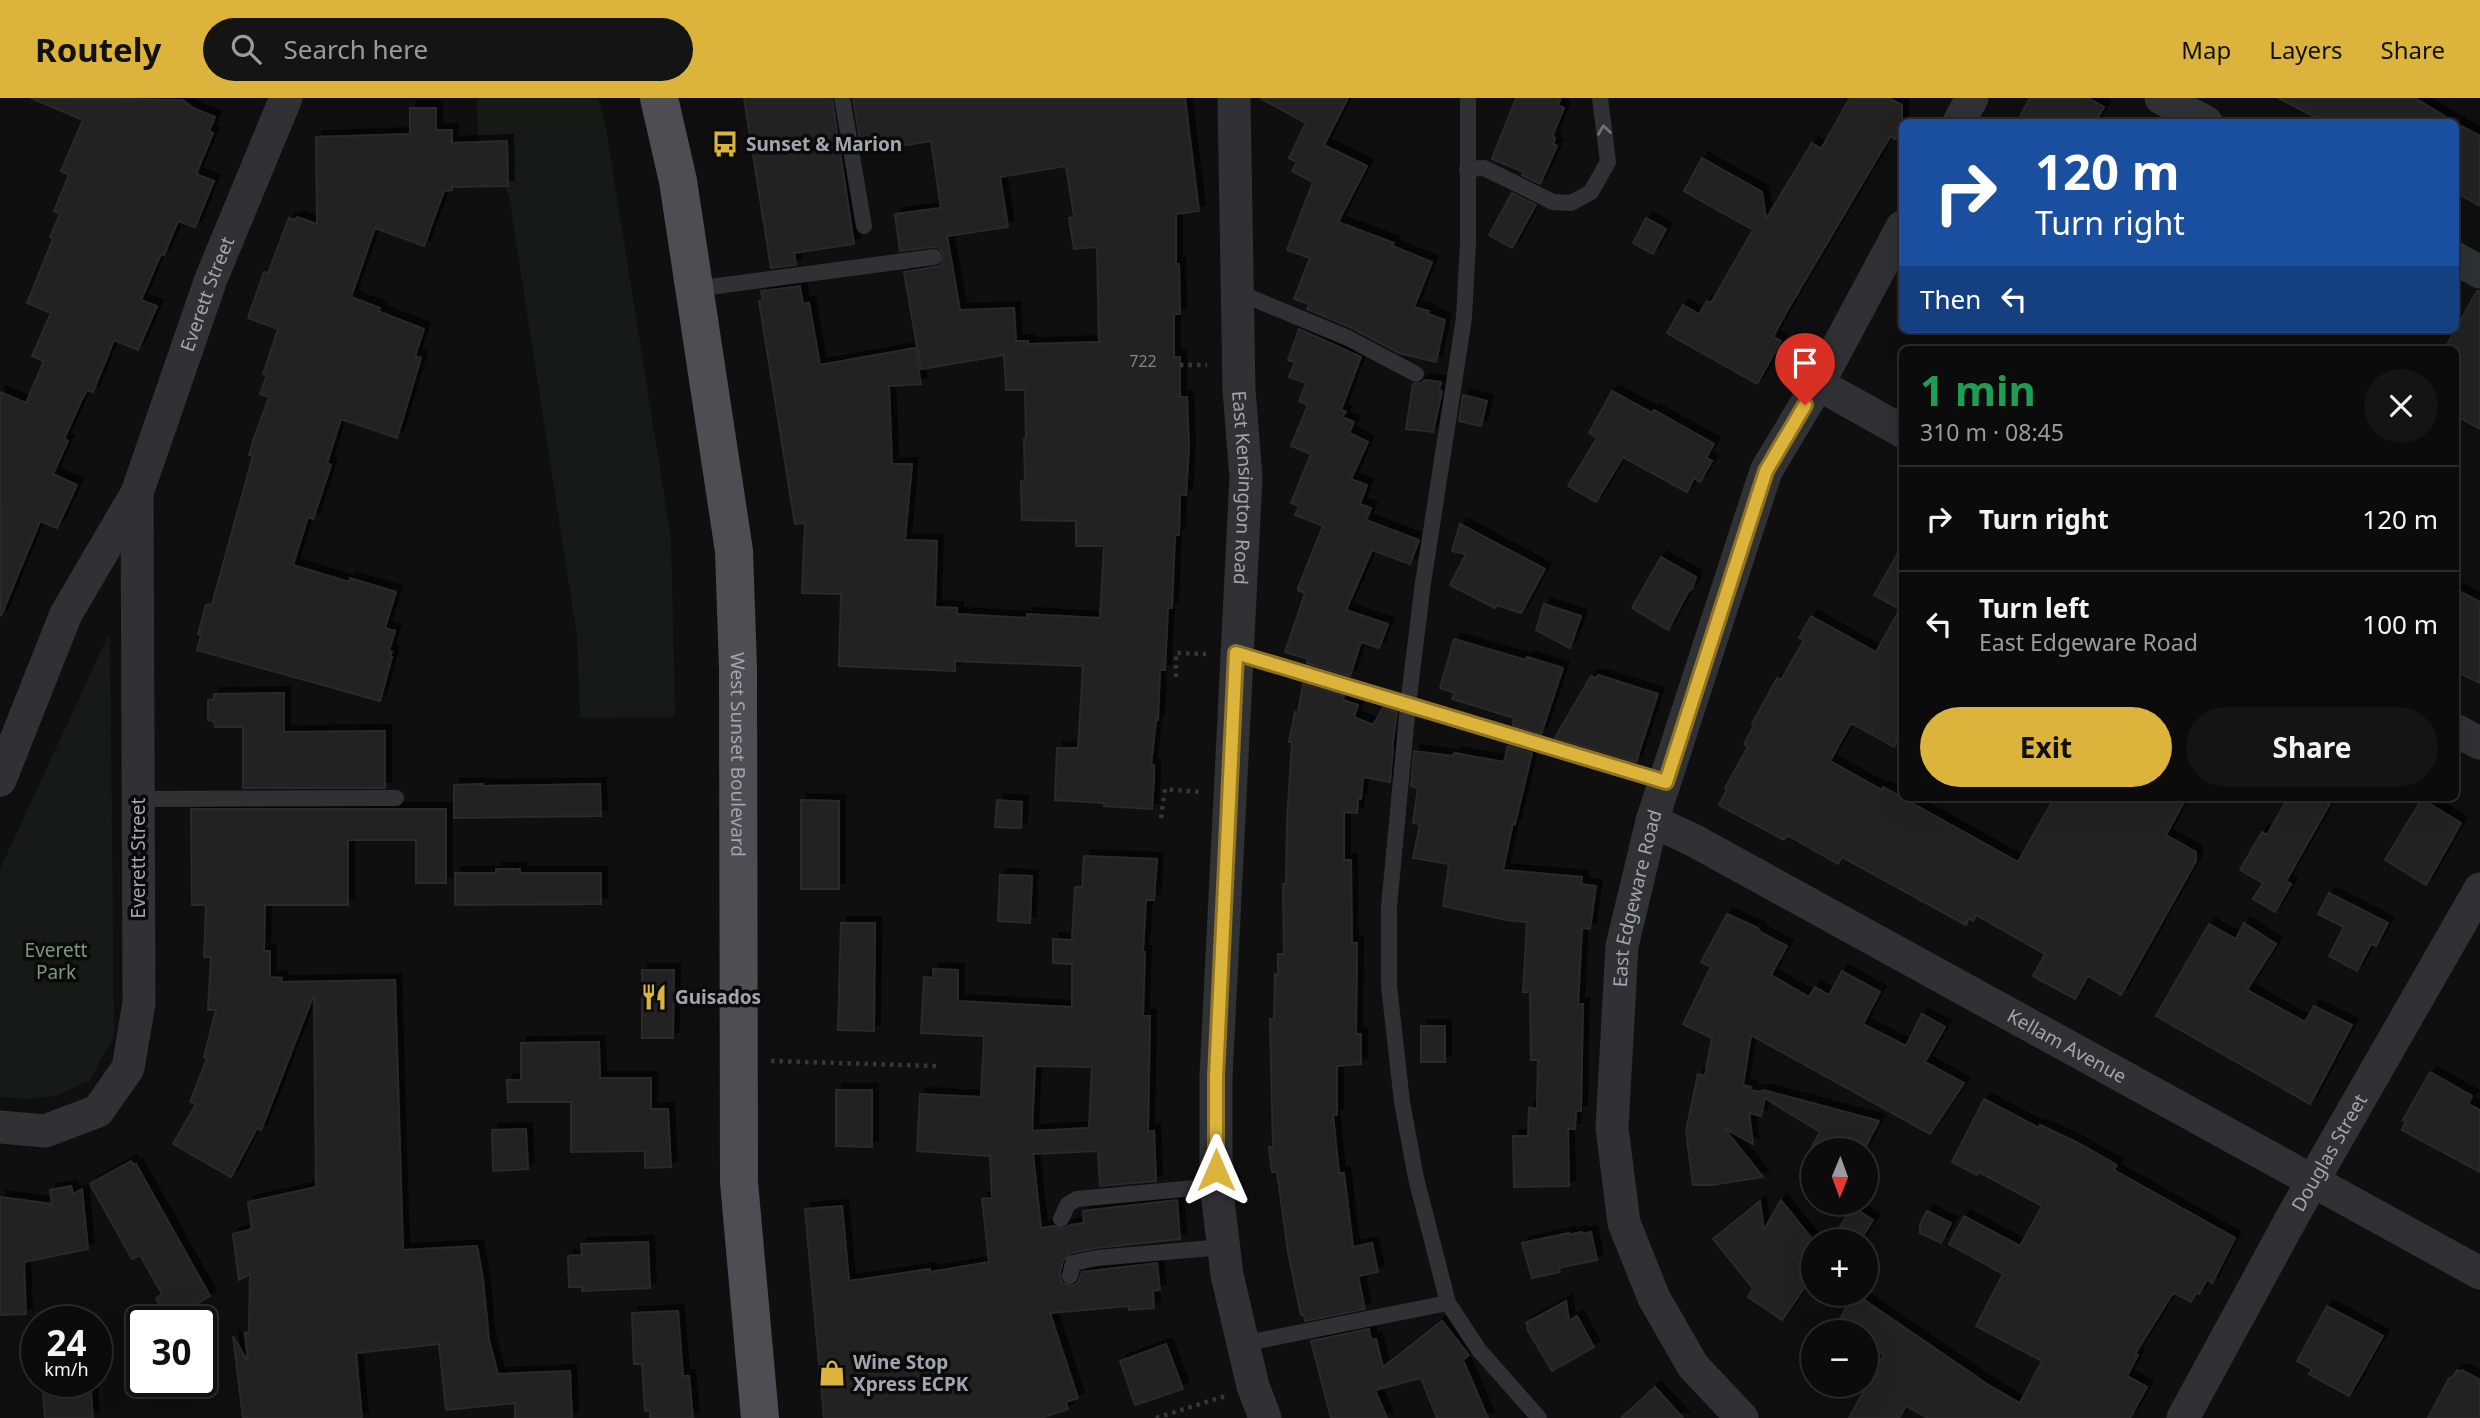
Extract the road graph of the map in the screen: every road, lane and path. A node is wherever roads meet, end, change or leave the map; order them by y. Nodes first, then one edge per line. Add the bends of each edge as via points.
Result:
1 (286, 98) edge
2 (659, 98) edge
3 (842, 98) edge
4 (1234, 98) edge
5 (1468, 98) edge
6 (1600, 98) edge
7 (1972, 98) edge
8 (2161, 98) edge
9 (1961, 119) edge
10 (2200, 119) edge
11 (1467, 169) junction
12 (864, 226) dead end
13 (1899, 233) edge
14 (934, 257) dead end
15 (2459, 260) edge
16 (2480, 272) edge
17 (695, 289) junction
18 (1236, 292) junction
19 (1180, 365) dead end
20 (1212, 365) dead end
21 (1416, 374) dead end
22 (1818, 384) junction
23 (1899, 428) edge
24 (137, 493) junction
25 (1221, 654) junction
26 (1176, 677) dead end
27 (1408, 705) junction
28 (2459, 732) edge
29 (2480, 743) edge
30 (0, 779) edge
31 (1666, 782) junction
32 (1200, 792) dead end
33 (396, 798) dead end
34 (138, 799) junction
35 (1161, 818) dead end
36 (1652, 821) junction
37 (2480, 889) edge
38 (738, 1060) junction
39 (936, 1066) dead end
40 (0, 1127) edge
41 (2312, 1183) junction
42 (1216, 1186) junction
43 (1061, 1219) dead end
44 (1223, 1247) junction
45 (2480, 1273) edge
46 (1070, 1276) dead end
47 (1448, 1303) junction
48 (1242, 1344) junction
49 (1253, 1387) junction
50 (760, 1418) edge
51 (1156, 1418) edge
52 (1265, 1418) edge
53 (1539, 1418) edge
54 (1742, 1418) edge
55 (2183, 1418) edge

1 - 24 street, Everett Street via 211,279
2 - 17 main road, West Sunset Boulevard
3 - 12 lane
4 - 18 street, East Kensington Road
5 - 11 lane
11 -> 6 lane via 1484,167 1553,202 1571,203 1591,192 1608,162
7 - 9 street
8 - 10 street
11 - 27 lane via 1464,318
13 - 22 street, East Edgeware Road
14 - 17 lane
15 - 16 street
17 - 38 main road, West Sunset Boulevard via 734,551
18 - 21 lane via 1348,338
18 - 25 street, East Kensington Road via 1246,477
19 - 20 path
22 - 23 street
22 - 31 street, East Edgeware Road via 1766,471
24 - 30 street, Everett Street via 66,614
24 - 34 street, Everett Street
25 - 26 path via 1176,653
25 - 27 lane
25 - 42 street, East Kensington Road
27 - 31 lane
27 - 47 lane via 1389,907 1389,986 1416,1178
28 - 29 street
31 - 36 street, East Edgeware Road
32 - 35 path via 1165,789
33 - 34 lane
34 - 40 street, Everett Street via 139,1003 128,1068 98,1111 45,1131
36 - 41 street, Kellam Avenue
36 - 54 street, East Edgeware Road via 1622,946 1612,1128 1624,1223 1654,1298 1693,1366
37 - 41 street, Douglas Street
38 - 39 path
38 - 50 main road, West Sunset Boulevard via 741,1206
41 - 45 street, Kellam Avenue
41 - 55 street, Douglas Street
42 - 43 lane via 1077,1199
42 - 44 street, East Kensington Road
44 - 46 lane via 1097,1258 1073,1263
44 - 48 street, East Kensington Road
47 - 48 lane
47 - 53 lane via 1479,1350
48 - 49 street, East Kensington Road
49 - 51 path
49 - 52 street, East Kensington Road

